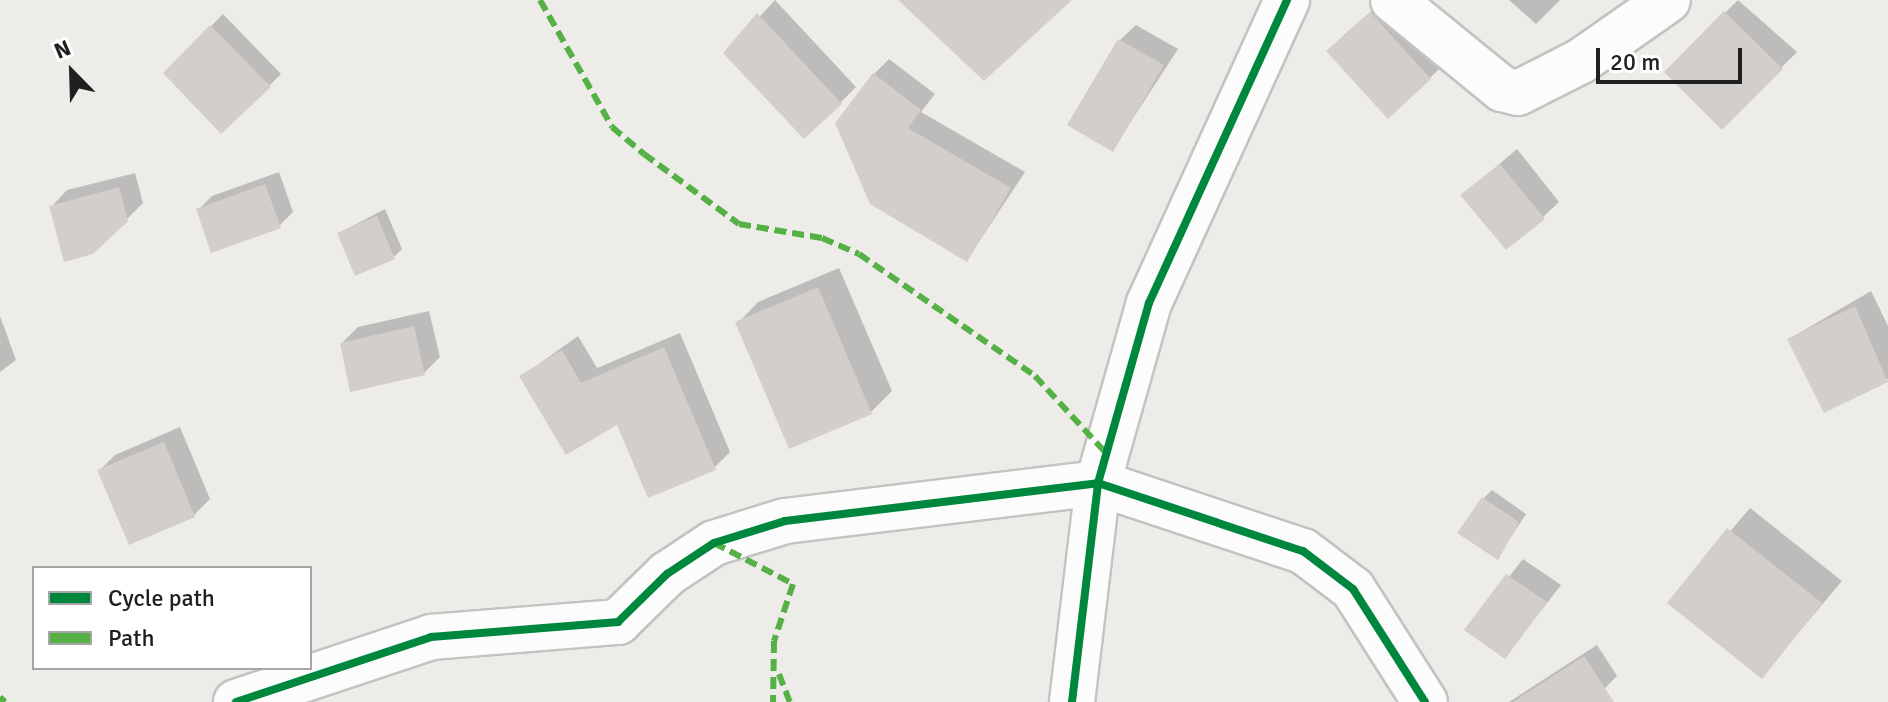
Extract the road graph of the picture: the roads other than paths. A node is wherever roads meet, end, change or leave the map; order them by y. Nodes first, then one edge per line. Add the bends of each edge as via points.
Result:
1 (1287, 0) edge
2 (1393, 0) edge
3 (1668, 0) edge
4 (1098, 483) junction
5 (236, 702) edge
6 (1072, 702) edge
7 (1425, 702) edge

1 - 4 street via 1149,303
2 - 3 street via 1502,89 1518,93 1581,61
4 - 5 street via 785,521 714,543 667,574 618,622 551,622 431,637
4 - 6 street
4 - 7 street via 1303,551 1353,589

